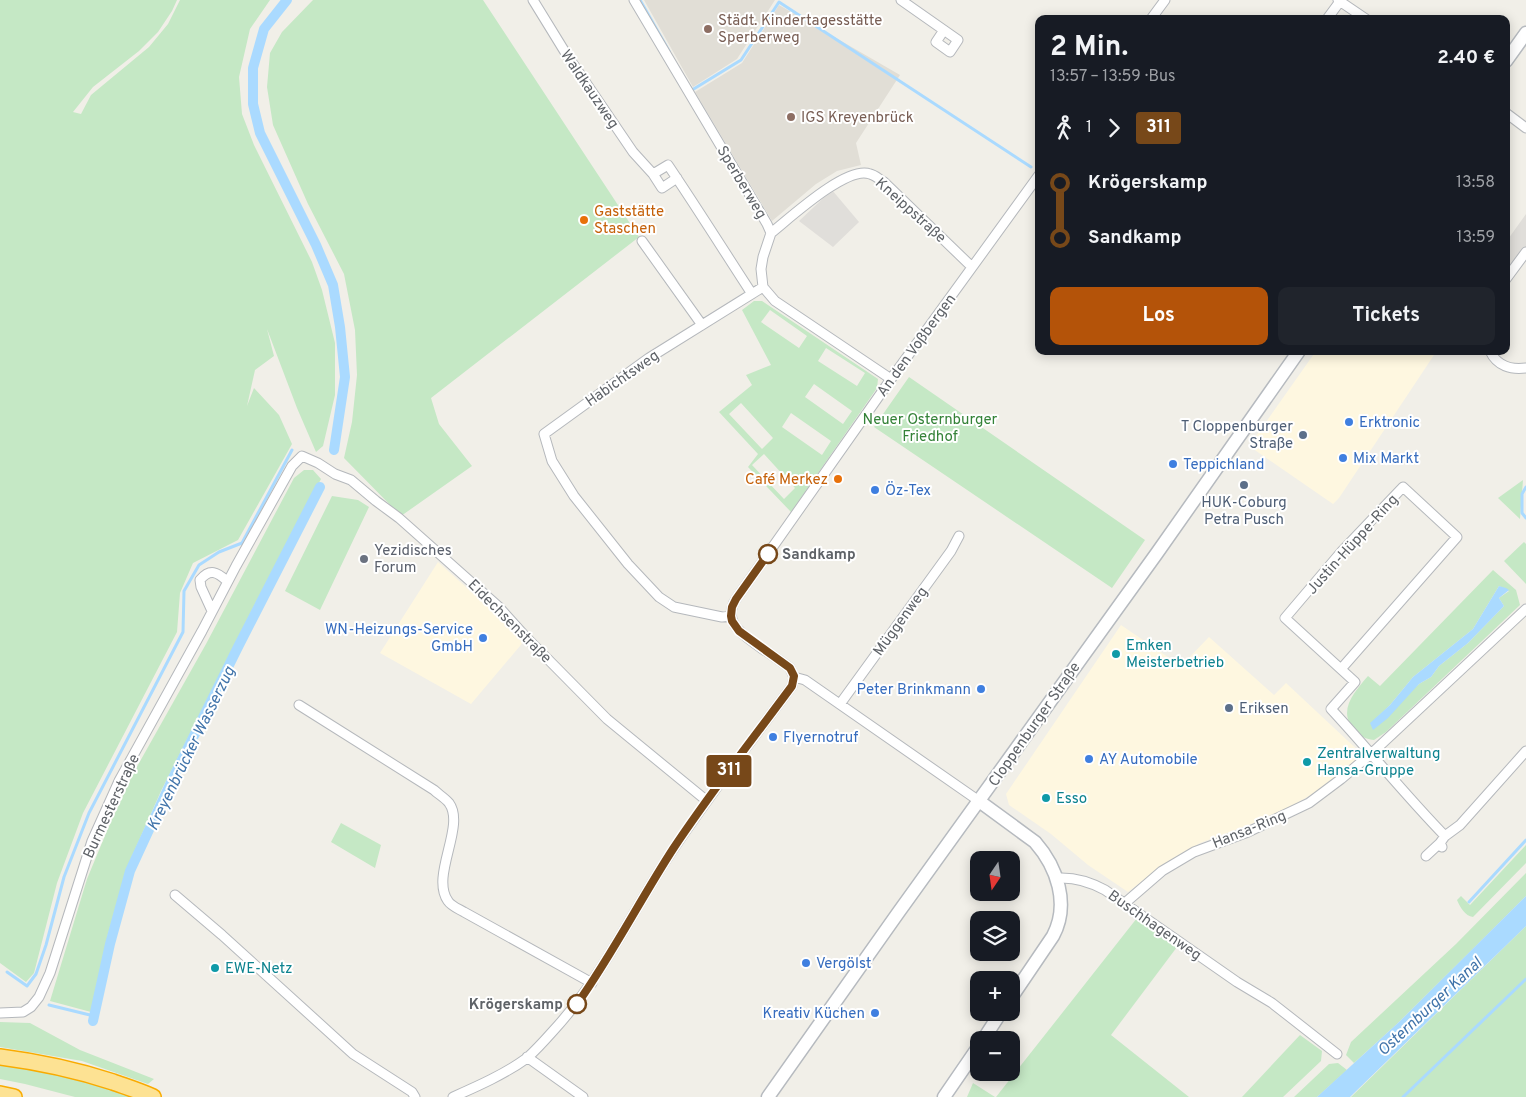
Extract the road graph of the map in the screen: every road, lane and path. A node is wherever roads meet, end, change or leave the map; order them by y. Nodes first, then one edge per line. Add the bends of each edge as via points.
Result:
1 (533, 0) edge
2 (634, 0) edge
3 (901, 0) edge
4 (1165, 0) edge
5 (1339, 0) edge
6 (1154, 15) edge
7 (1330, 15) edge
8 (1360, 15) edge
9 (944, 30) dead end
10 (1526, 33) edge
11 (1510, 55) edge
12 (1510, 115) edge
13 (1526, 128) edge
14 (653, 174) junction
15 (677, 178) junction
16 (1035, 180) edge
17 (771, 233) junction
18 (642, 241) dead end
19 (1526, 252) edge
20 (972, 267) junction
21 (1510, 274) edge
22 (763, 287) junction
23 (752, 294) junction
24 (702, 325) junction
25 (1296, 355) edge
26 (1493, 355) edge
27 (1526, 368) edge
28 (890, 379) junction
29 (302, 456) joint
30 (958, 536) dead end
31 (227, 581) junction
32 (1526, 609) edge
33 (212, 610) junction
34 (731, 616) junction
35 (1341, 669) junction
36 (794, 676) junction
37 (840, 704) junction
38 (298, 705) dead end
39 (1526, 751) edge
40 (1372, 753) junction
41 (707, 801) junction
42 (979, 801) junction
43 (1442, 842) junction
44 (1426, 856) dead end
45 (1057, 878) junction
46 (175, 896) dead end
47 (1125, 903) junction
48 (592, 983) junction
49 (1020, 985) edge
50 (0, 1013) edge
51 (1337, 1054) dead end
52 (527, 1057) junction
53 (0, 1058) edge
54 (970, 1059) edge
55 (0, 1094) edge
56 (14, 1097) edge
57 (153, 1097) edge
58 (415, 1097) edge
59 (453, 1097) edge
60 (583, 1097) edge
61 (768, 1097) edge
62 (944, 1097) edge

1 - 14 street, Waldkauzweg via 632,152
2 - 17 street, Sperberweg
3 - 9 street
4 - 6 street
5 - 7 street
5 - 8 street
10 - 11 main road
12 - 13 street
14 - 15 street via 668,165
14 - 15 street, Waldkauzweg via 662,188
15 - 23 street
16 - 20 street, An den Voßbergen
17 - 20 street, Kneippstraße via 836,183 852,174 870,173 884,182
17 - 22 street, Sperberweg via 761,269
18 - 24 street
19 - 21 street
20 - 28 street, An den Voßbergen
22 - 23 street, Habichtsweg
22 - 28 street via 776,301
23 - 24 street, Habichtsweg
24 - 34 street, Habichtsweg via 649,358 544,434 552,461 569,489 655,593 674,607
25 - 42 main road, Cloppenburger Straße
26 - 27 street via 1506,367
28 - 34 street, An den Voßbergen via 736,599
29 - 31 street, Burmesterstraße via 292,466
29 - 41 street, Eidechsenstraße via 351,480 399,518 498,606 607,720
30 - 37 street, Müggenweg via 951,551
31 - 33 street, Burmesterstraße
31 - 33 street via 210,572 200,580
32 - 40 street, Hansa-Ring
33 - 50 street, Burmesterstraße via 119,782 92,841 50,973 39,997 23,1012
34 - 36 street via 739,631 790,668
35 - 35 street, Justin-Hüppe-Ring via 1286,618 1342,551 1403,488 1457,537
35 - 40 street, Justin-Hüppe-Ring via 1355,682 1331,709
36 - 37 street via 806,680
36 - 41 street via 792,686
37 - 42 street
38 - 48 street via 434,790 449,804 453,823 443,879 449,902
39 - 43 street
40 - 43 street via 1412,799
40 - 47 street, Hansa-Ring via 1309,803 1248,832 1194,852 1162,871
41 - 48 street via 657,874
42 - 45 main road via 1034,842
42 - 61 main road, Cloppenburger Straße
43 - 44 street
45 - 47 street, Buschhagenweg via 1086,880
45 - 49 main road via 1060,895 1058,928
46 - 58 street via 354,1054
47 - 51 street, Buschhagenweg via 1272,1003
48 - 52 street via 571,1012
52 - 59 street
52 - 60 street
53 - 57 highway via 87,1073
54 - 62 main road
55 - 56 highway

